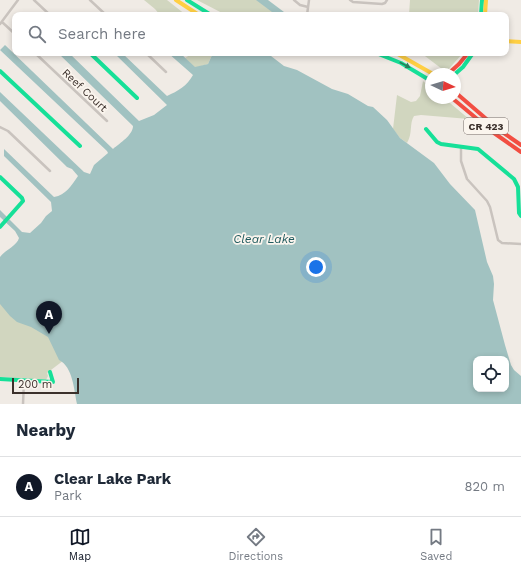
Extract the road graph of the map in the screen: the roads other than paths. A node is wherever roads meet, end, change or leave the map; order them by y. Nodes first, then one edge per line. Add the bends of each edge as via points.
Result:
1 (18, 0) edge
2 (34, 0) edge
3 (90, 0) edge
4 (176, 0) edge
5 (187, 0) edge
6 (294, 0) edge
7 (309, 0) edge
8 (350, 0) edge
9 (387, 0) edge
10 (482, 0) edge
11 (486, 0) edge
12 (308, 7) junction
13 (47, 12) edge
14 (103, 12) edge
15 (194, 12) edge
16 (206, 12) edge
17 (307, 12) edge
18 (481, 12) edge
19 (485, 12) edge
20 (1, 23) edge
21 (12, 32) edge
22 (509, 41) edge
23 (521, 42) edge
24 (38, 56) edge
25 (93, 56) edge
26 (149, 56) edge
27 (383, 56) edge
28 (402, 56) edge
29 (466, 56) edge
30 (471, 56) edge
31 (455, 68) edge
32 (425, 69) edge
33 (461, 69) edge
34 (0, 71) edge
35 (166, 72) dead end
36 (425, 77) edge
37 (461, 97) edge
38 (137, 98) dead end
39 (459, 104) edge
40 (107, 121) dead end
41 (0, 127) edge
42 (426, 129) dead end
43 (80, 146) dead end
44 (521, 146) edge
45 (461, 147) junction
46 (521, 152) edge
47 (50, 171) dead end
48 (0, 177) edge
49 (521, 216) edge
50 (0, 227) edge
51 (521, 244) edge
52 (50, 372) dead end
53 (0, 379) edge
54 (24, 380) junction
55 (23, 404) edge

1 - 20 street
2 - 13 street
3 - 14 street
4 - 15 street
5 - 16 street
6 - 12 street
7 - 12 street
8 - 9 street via 382,4
10 - 18 street
11 - 19 street
12 - 17 street
20 - 21 street
22 - 23 street
24 - 40 street, Reef Court
25 - 38 street
26 - 35 street
27 -> 36 street
28 - 32 street
29 - 31 street
30 - 33 street
34 - 43 street
37 - 44 street, CR 423
39 - 46 street, CR 423
41 - 47 street
42 - 45 street via 437,142
45 - 49 street via 478,149 514,179 518,187
45 - 51 street via 460,161 468,180 490,207 498,240 502,243
48 - 50 street via 22,198 22,204
52 - 54 street via 53,382
53 - 54 street
54 - 55 street

